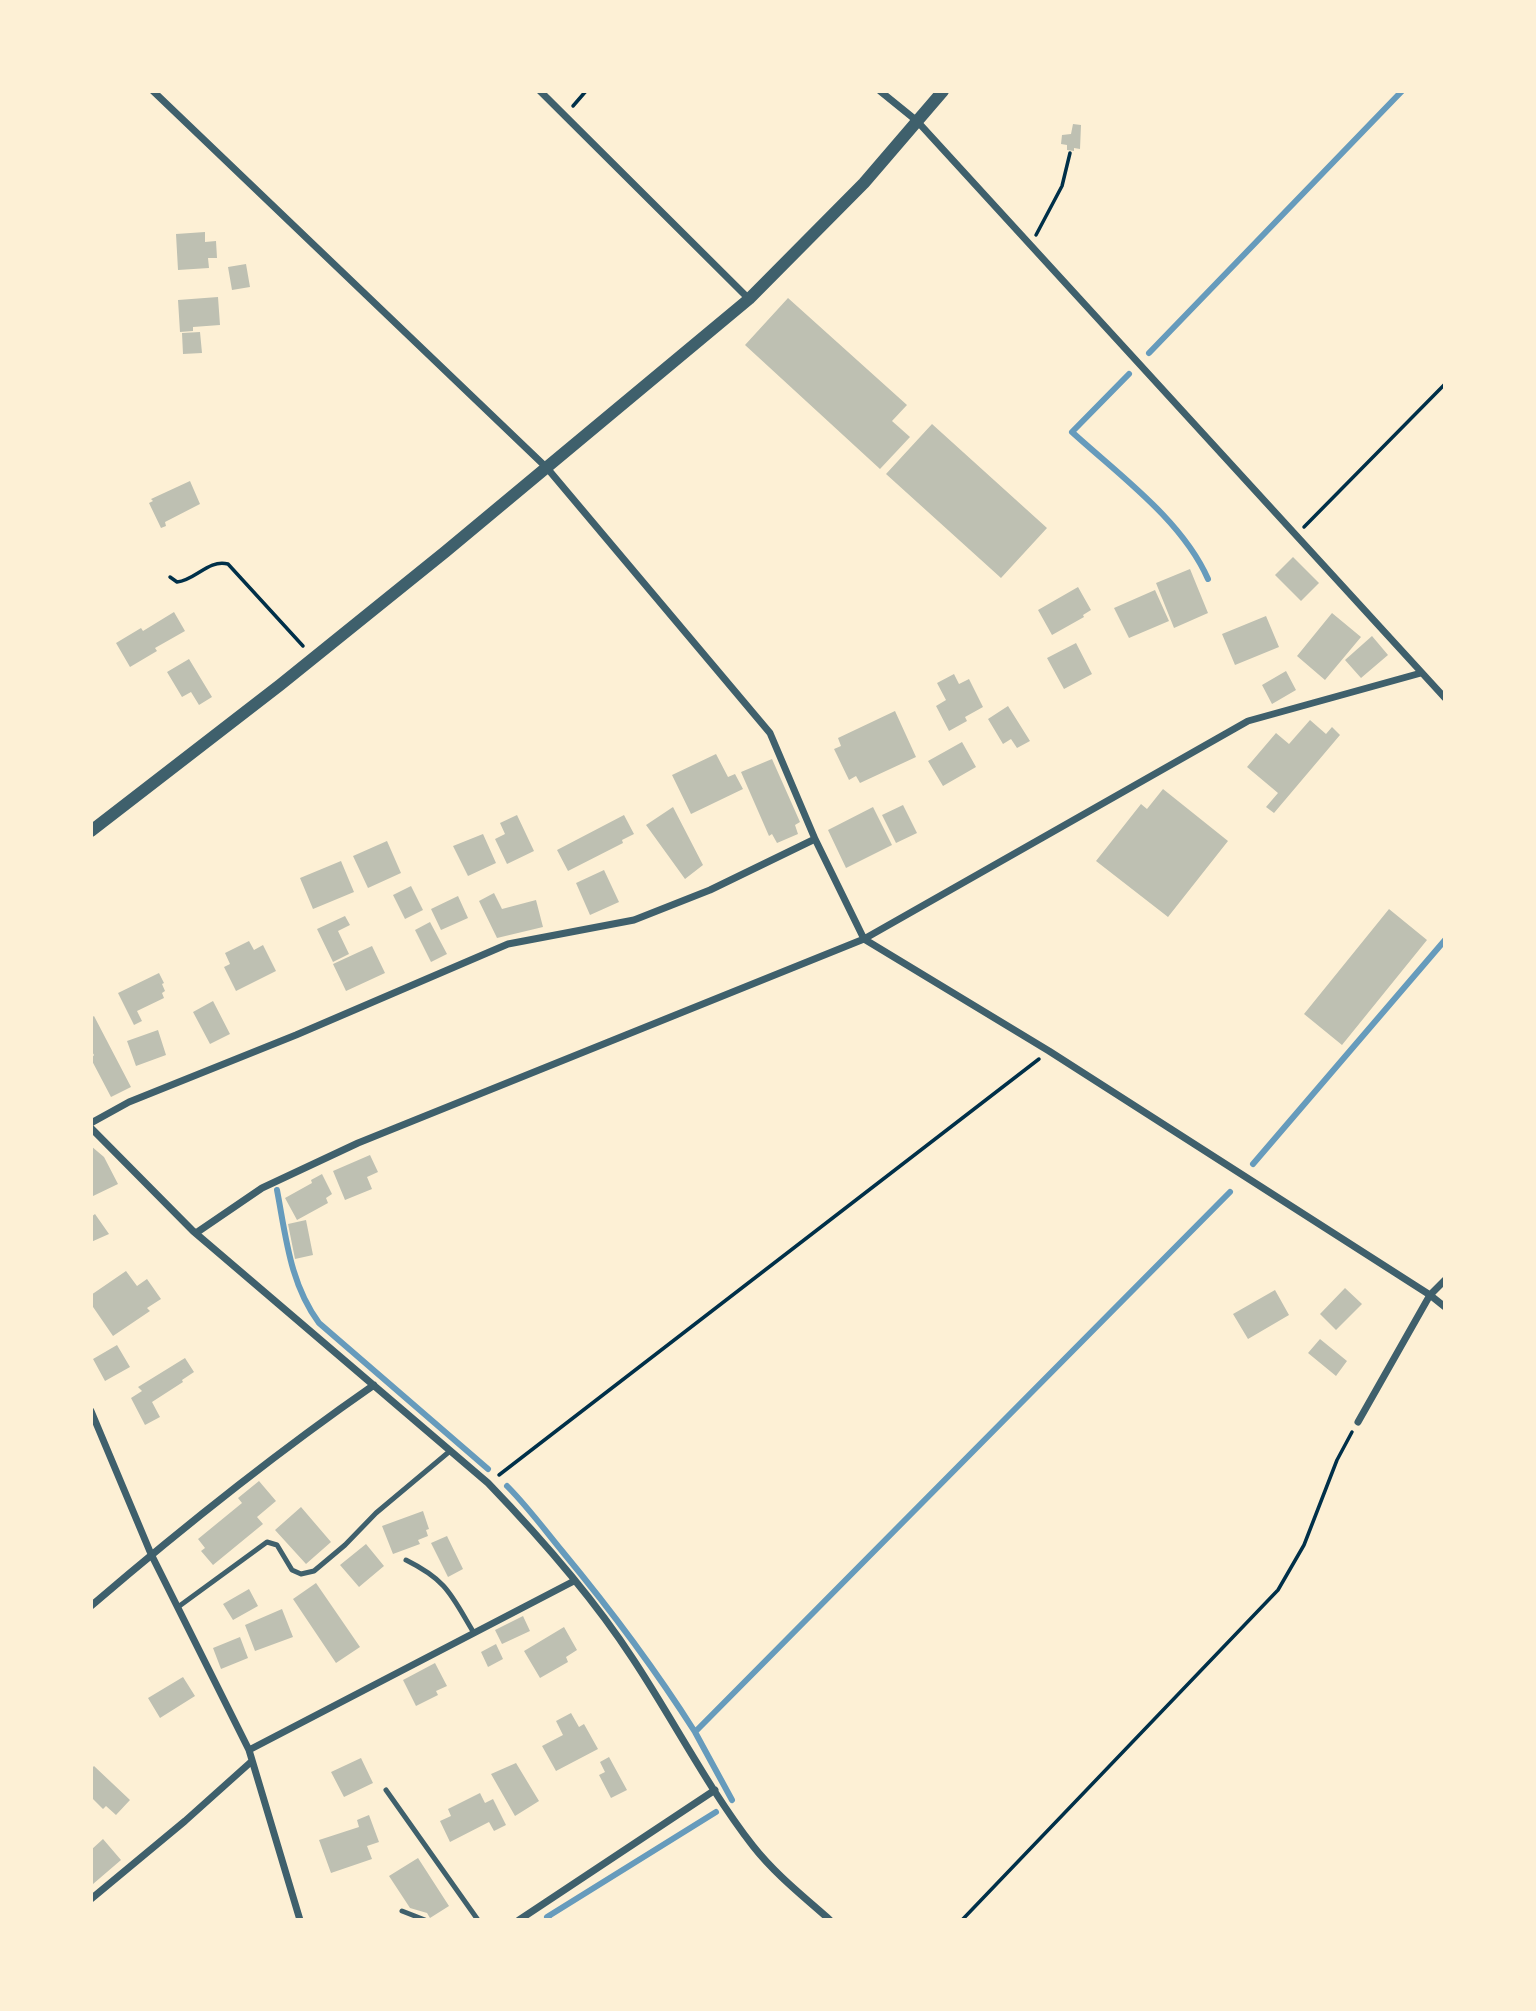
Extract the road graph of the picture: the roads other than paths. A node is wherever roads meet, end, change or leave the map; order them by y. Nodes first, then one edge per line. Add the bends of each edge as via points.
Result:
1 (153, 91) edge
2 (540, 91) edge
3 (880, 91) edge
4 (943, 91) edge
5 (917, 121) junction
6 (749, 299) junction
7 (547, 468) junction
8 (1421, 673) junction
9 (1445, 698) edge
10 (91, 831) edge
11 (815, 839) junction
12 (864, 939) junction
13 (91, 1125) edge
14 (195, 1233) junction
15 (1445, 1279) edge
16 (1430, 1295) junction
17 (1445, 1307) edge
18 (374, 1385) junction
19 (91, 1411) edge
20 (1357, 1422) road end
21 (450, 1451) junction
22 (151, 1554) junction
23 (406, 1560) dead end
24 (575, 1581) junction
25 (91, 1606) edge
26 (178, 1607) junction
27 (474, 1633) junction
28 (249, 1750) junction
29 (252, 1761) junction
30 (386, 1790) dead end
31 (715, 1790) junction
32 (91, 1899) edge
33 (402, 1911) dead end
34 (300, 1920) edge
35 (425, 1920) edge
36 (478, 1920) edge
37 (519, 1920) edge
38 (830, 1920) edge

1 - 7 street
2 - 6 street
3 - 5 street
4 - 5 street
5 - 6 street via 864,183
5 - 8 street
6 - 7 street
7 - 10 street
7 - 11 street via 770,733
8 - 9 street
8 - 12 street via 1248,721
11 - 12 street
11 - 13 street via 710,890 634,920 508,944 129,1102
12 - 14 street via 358,1143 262,1188
12 - 16 street via 1049,1051
13 - 14 street
14 - 18 street
15 - 16 street
16 - 17 street
16 - 20 street
18 - 21 street
18 - 22 street
19 - 22 street
21 - 24 street via 488,1483
21 - 26 lane via 314,1571 301,1574 292,1570 277,1545 267,1542
22 - 25 street
22 - 26 street
23 - 27 lane via 430,1572 447,1588
24 - 27 street
24 - 31 street via 632,1657
26 - 28 street
27 - 28 street
28 - 29 street
29 - 32 street
29 - 34 street
30 - 36 lane
31 - 37 street
31 - 38 street via 755,1849
33 - 35 lane

